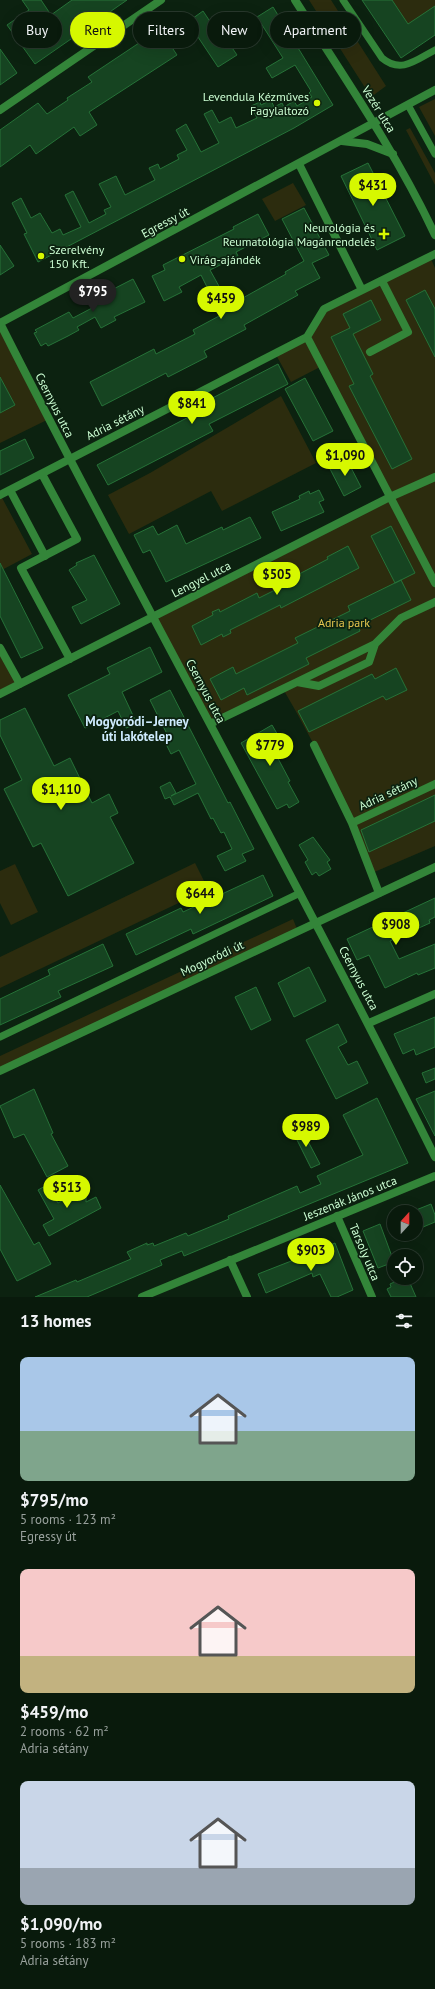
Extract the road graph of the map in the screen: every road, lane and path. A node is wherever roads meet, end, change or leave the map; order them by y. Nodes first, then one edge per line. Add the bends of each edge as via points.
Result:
1 (161, 0) edge
2 (295, 0) edge
3 (343, 0) edge
4 (435, 50) edge
5 (435, 90) edge
6 (408, 104) junction
7 (0, 110) edge
8 (374, 123) junction
9 (342, 141) junction
10 (393, 154) junction
11 (435, 154) edge
12 (299, 164) junction
13 (435, 235) edge
14 (435, 254) edge
15 (382, 281) junction
16 (362, 290) junction
17 (0, 323) edge
18 (307, 337) junction
19 (370, 352) dead end
20 (69, 459) junction
21 (42, 474) junction
22 (435, 477) edge
23 (10, 490) junction
24 (0, 495) edge
25 (390, 497) junction
26 (44, 556) junction
27 (435, 583) edge
28 (435, 602) edge
29 (153, 617) junction
30 (375, 644) junction
31 (0, 648) edge
32 (70, 658) junction
33 (297, 682) junction
34 (20, 684) junction
35 (0, 694) edge
36 (210, 724) junction
37 (314, 745) dead end
38 (435, 784) edge
39 (352, 823) junction
40 (435, 867) edge
41 (300, 893) junction
42 (380, 893) junction
43 (316, 922) junction
44 (435, 994) edge
45 (369, 1023) junction
46 (0, 1037) edge
47 (0, 1071) edge
48 (435, 1157) edge
49 (435, 1176) edge
50 (337, 1216) junction
51 (230, 1260) junction
52 (142, 1297) edge
53 (246, 1297) edge
54 (372, 1297) edge

1 - 7 street
2 - 8 street, Vezér utca
3 - 4 lane via 382,58 396,66 404,66
5 - 6 street, Egressy út
6 - 8 street, Egressy út
6 - 11 lane
8 - 9 street, Egressy út
8 - 10 street, Vezér utca
9 - 10 street via 367,144
9 - 12 street, Egressy út
10 - 13 street, Vezér utca
12 - 16 street
12 - 17 street, Egressy út
14 - 15 street
15 - 16 street
15 - 19 street via 408,332
16 - 18 street via 324,309
17 - 20 street, Csernyus utca
18 - 20 street, Adria sétány
18 - 25 street
20 - 21 street, Adria sétány
20 - 29 street, Csernyus utca
21 - 23 street, Adria sétány
21 - 26 street via 76,539
22 - 25 street, Lengyel utca
23 - 24 street, Adria sétány
23 - 26 street
25 - 27 street
25 - 29 street, Lengyel utca
26 - 32 street via 21,568
28 - 30 street via 401,618
29 - 32 street, Lengyel utca
29 - 36 street, Csernyus utca
30 - 33 street
30 - 33 street via 369,662 319,686
31 - 34 street
32 - 34 street, Lengyel utca
33 - 36 street
34 - 35 street, Lengyel utca
36 - 41 street, Csernyus utca
37 - 39 street, Adria sétány
38 - 39 street, Adria sétány
39 - 42 street, Adria sétány
40 - 42 street, Mogyoródi út
41 - 43 street, Csernyus utca
41 - 46 lane
42 - 43 street, Mogyoródi út
43 - 45 street, Csernyus utca
43 - 47 street, Mogyoródi út
44 - 45 street
45 - 48 street, Csernyus utca
49 - 50 street, Jeszenák János utca
50 - 51 street, Jeszenák János utca
50 - 54 street, Tarsoly utca
51 - 52 street, Jeszenák János utca
51 - 53 street

